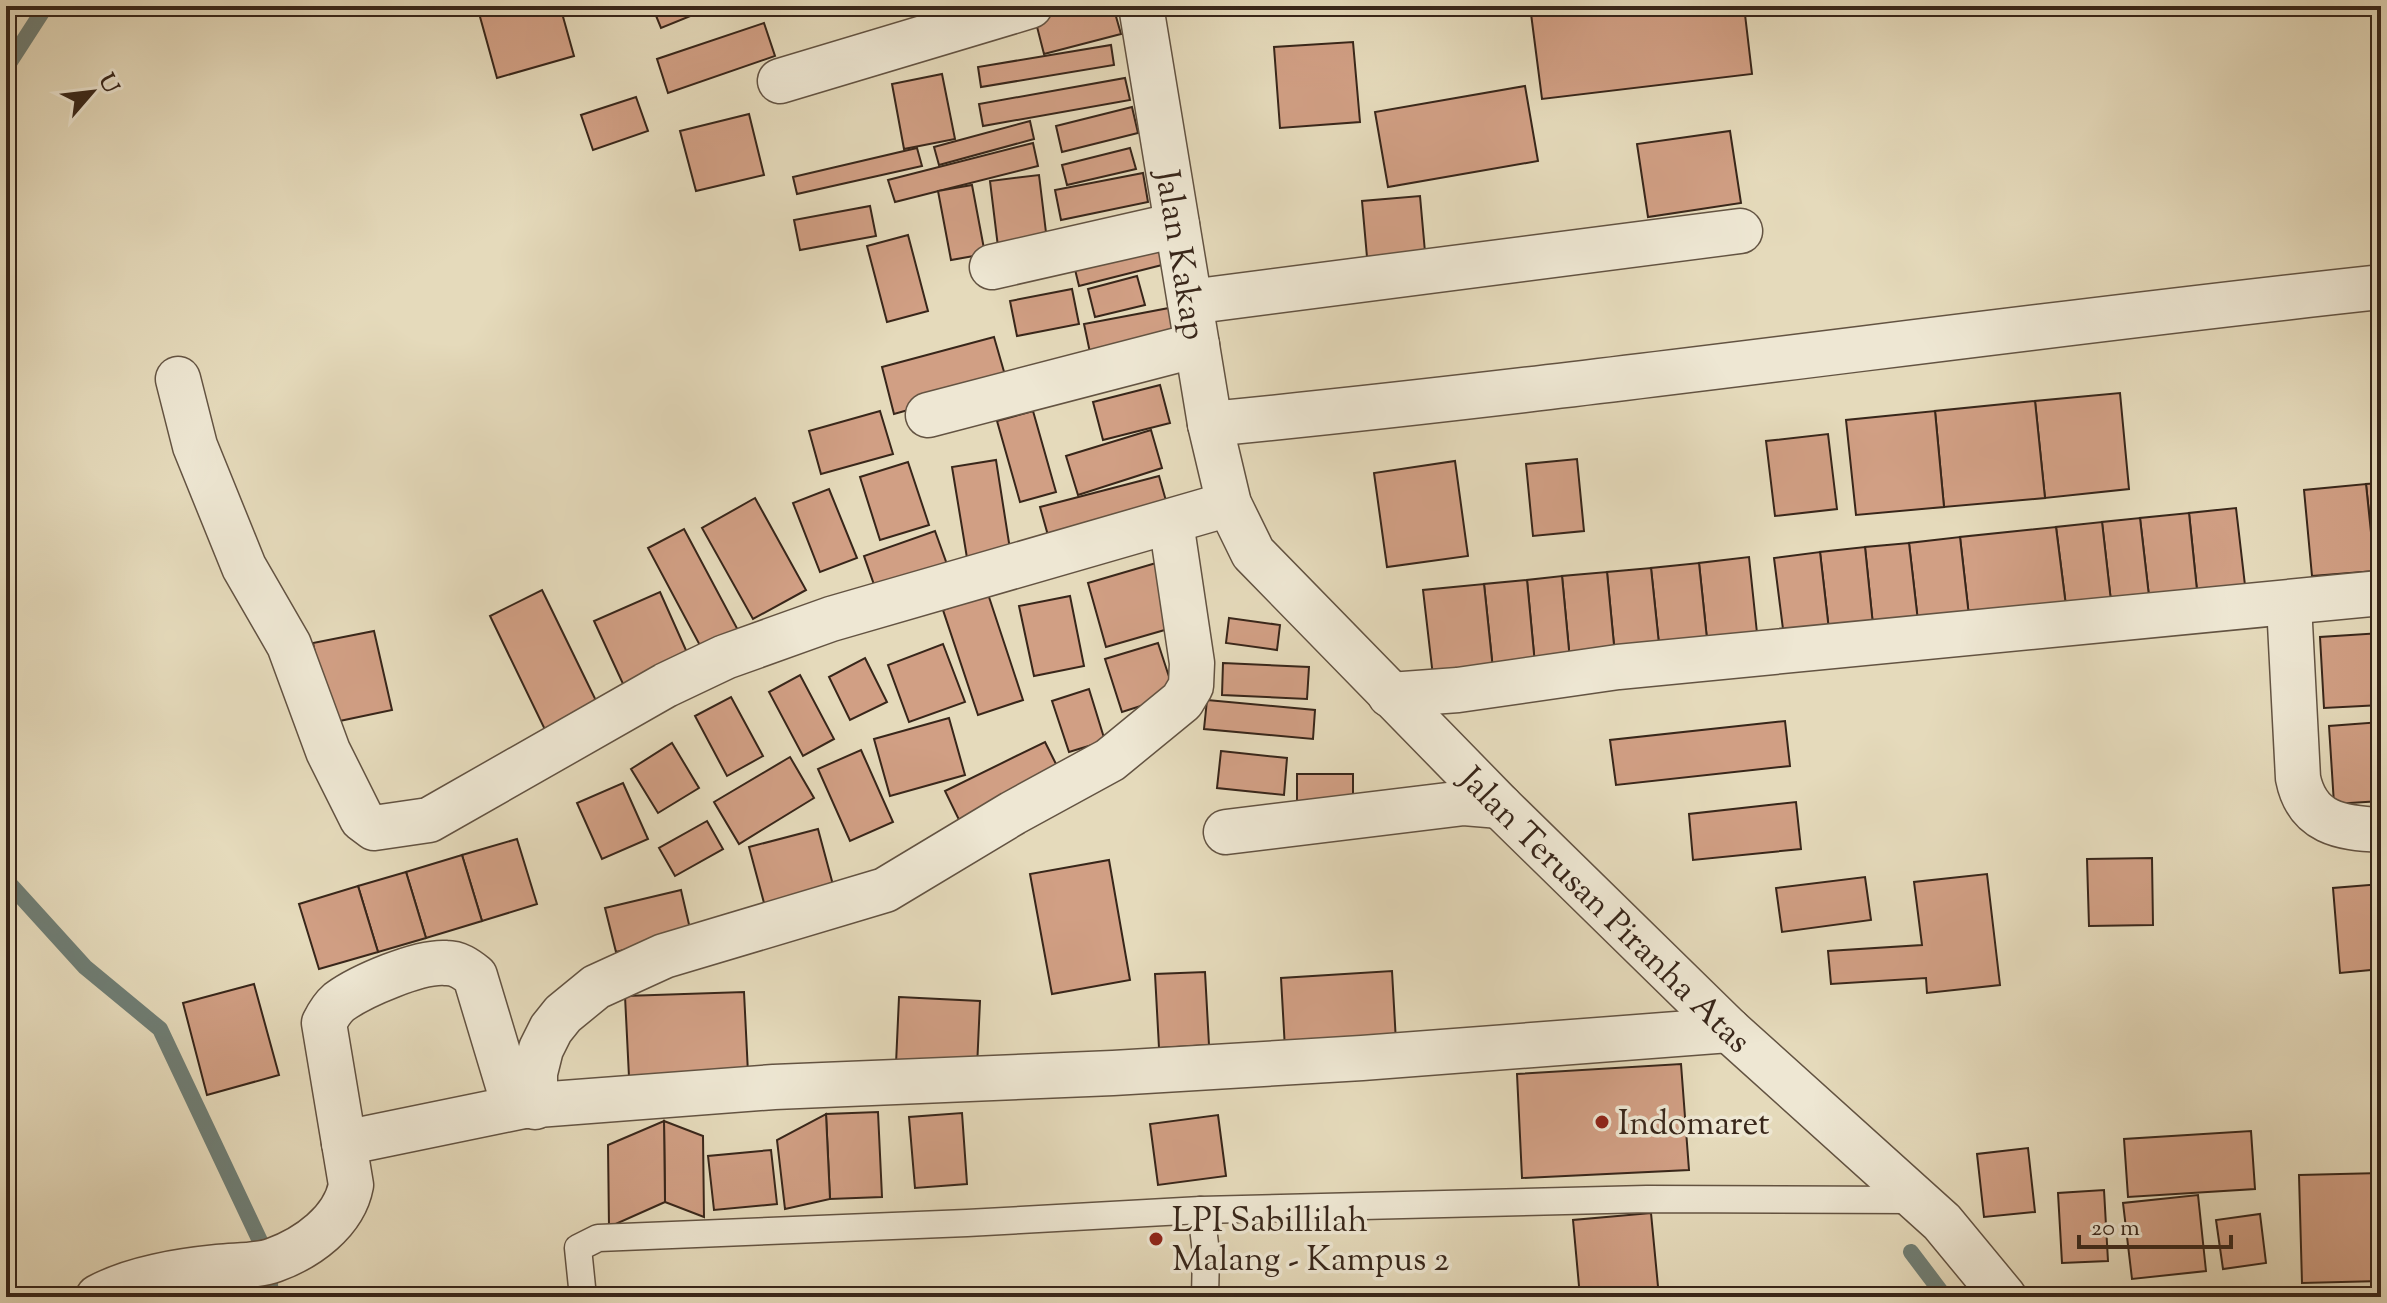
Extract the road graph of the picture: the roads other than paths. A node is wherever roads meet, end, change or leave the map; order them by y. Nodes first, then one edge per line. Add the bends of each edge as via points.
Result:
1 (1030, 6) edge
2 (1141, 6) edge
3 (780, 81) dead end
4 (1177, 225) junction
5 (1740, 231) dead end
6 (992, 267) dead end
7 (2381, 287) edge
8 (1190, 302) junction
9 (1197, 345) junction
10 (178, 379) dead end
11 (928, 415) dead end
12 (1210, 424) junction
13 (1229, 504) junction
14 (1171, 522) junction
15 (2381, 593) edge
16 (2289, 604) junction
17 (1390, 695) junction
18 (1500, 806) junction
19 (2381, 830) edge
20 (1226, 832) dead end
21 (1729, 1030) junction
22 (529, 1107) junction
23 (344, 1143) junction
24 (1917, 1200) junction
25 (1201, 1210) junction
26 (98, 1297) edge
27 (583, 1297) edge
28 (1205, 1297) edge
29 (2004, 1297) edge

1 - 3 street
2 - 4 street, Jalan Kakap
4 - 6 street
4 - 8 street, Jalan Kakap
5 - 8 street
7 - 12 street
8 - 9 street, Jalan Kakap
9 - 11 street
9 - 12 street, Jalan Kakap
10 - 14 street via 195,446 232,540 289,645 328,751 362,819 374,828 429,820 725,657 831,619
12 - 13 street, Jalan Kakap
13 - 14 street
13 - 17 street, Jalan Terusan Piranha Atas via 1253,553
14 - 22 street via 1192,663 1191,686 1182,701 1110,760 885,890 664,956 596,987 551,1029 541,1049
15 - 16 street
16 - 17 street via 1618,667
16 - 19 street via 2298,778 2305,802 2333,822
17 - 18 street, Jalan Terusan Piranha Atas
18 - 20 street via 1464,803
18 - 21 street, Jalan Terusan Piranha Atas
21 - 22 street via 1362,1058 774,1087
21 - 24 street, Jalan Terusan Piranha Atas
22 - 23 street
22 - 23 street via 514,1099 509,1089 475,976 462,966 422,966 341,1000 326,1018
23 - 26 street via 349,1196 321,1234 272,1261 154,1278
24 - 25 lane via 1647,1199
24 - 29 street, Jalan Terusan Piranha Atas
25 - 27 lane via 598,1238 578,1248
25 - 28 lane

